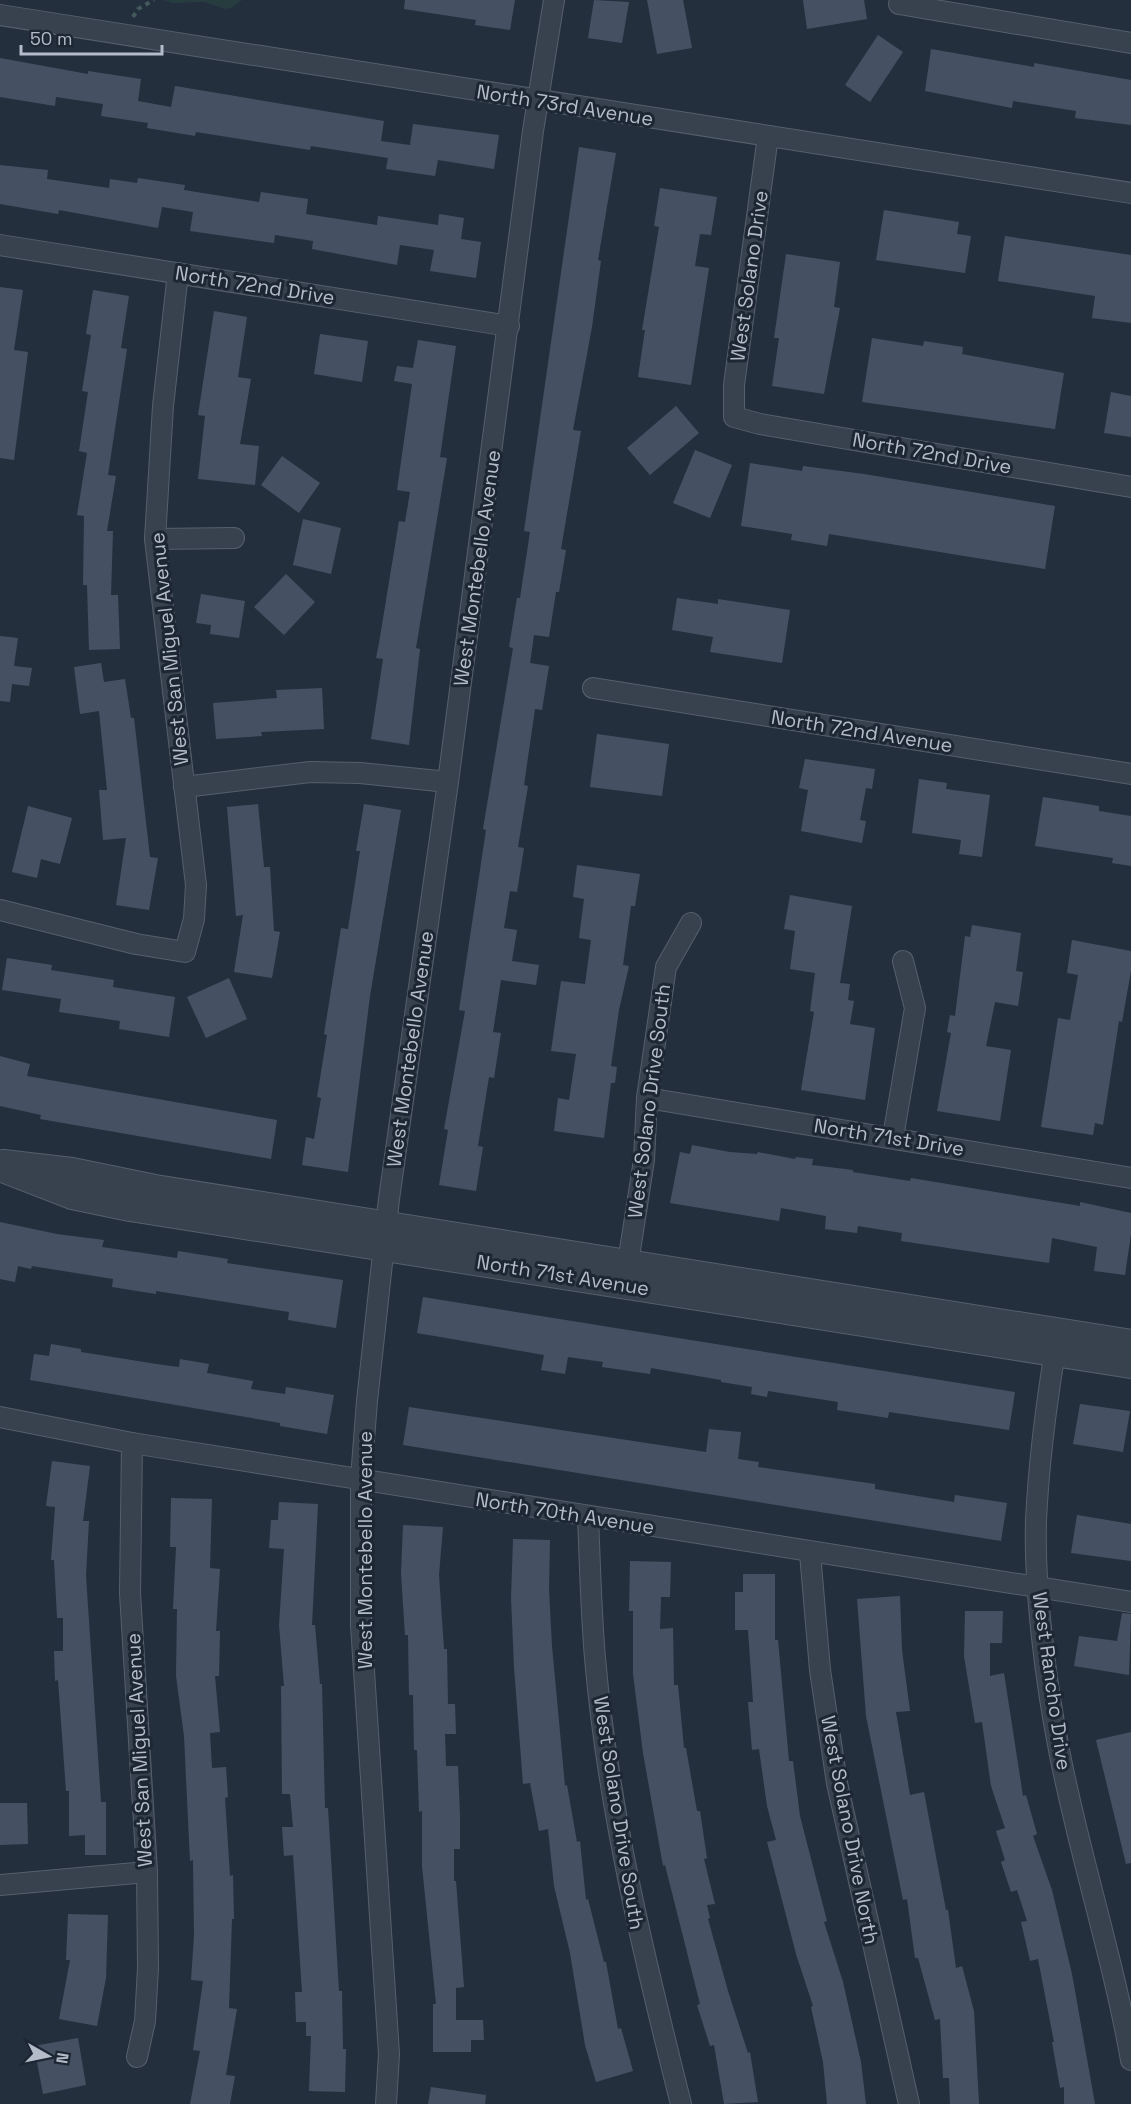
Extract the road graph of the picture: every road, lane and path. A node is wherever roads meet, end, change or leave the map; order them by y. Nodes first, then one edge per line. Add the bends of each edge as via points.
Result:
1 (154, 0) edge
2 (554, 0) edge
3 (900, 2) edge
4 (0, 15) edge
5 (133, 16) dead end
6 (1131, 43) edge
7 (538, 101) junction
8 (768, 136) junction
9 (1131, 193) edge
10 (0, 245) edge
11 (178, 273) junction
12 (509, 326) junction
13 (734, 417) joint
14 (1131, 487) edge
15 (234, 538) dead end
16 (155, 539) junction
17 (593, 688) dead end
18 (1131, 774) edge
19 (448, 782) junction
20 (184, 788) junction
21 (0, 910) edge
22 (691, 923) dead end
23 (903, 961) dead end
24 (647, 1098) junction
25 (893, 1137) junction
26 (0, 1162) edge
27 (0, 1168) edge
28 (1131, 1178) edge
29 (384, 1235) junction
30 (626, 1274) junction
31 (1057, 1342) junction
32 (1131, 1342) edge
33 (1131, 1365) edge
34 (0, 1417) edge
35 (132, 1443) junction
36 (361, 1478) junction
37 (588, 1517) junction
38 (810, 1553) junction
39 (1039, 1588) junction
40 (1131, 1602) edge
41 (147, 1872) junction
42 (0, 1885) edge
43 (137, 2057) dead end
44 (1131, 2060) edge
45 (386, 2104) edge
46 (681, 2104) edge
47 (909, 2104) edge

1 - 5 path
2 - 7 street, West Montebello Avenue
3 - 6 street
4 - 7 street, North 73rd Avenue
7 - 8 street, North 73rd Avenue
7 - 12 street, West Montebello Avenue
8 - 9 street, North 73rd Avenue
8 - 13 street, West Solano Drive via 734,385
10 - 11 street, North 72nd Drive
11 - 12 street, North 72nd Drive
11 - 16 street, West San Miguel Avenue via 163,406
12 - 19 street, West Montebello Avenue
13 - 14 street, North 72nd Drive
15 - 16 street
16 - 20 street, West San Miguel Avenue
17 - 18 street, North 72nd Avenue
19 - 20 street via 310,772
19 - 29 street, West Montebello Avenue
20 - 21 street, West San Miguel Avenue via 196,885 194,919 185,952 136,944
22 - 24 street, West Solano Drive South via 666,967
23 - 25 street via 915,1008
24 - 25 street, North 71st Drive
24 - 30 street, West Solano Drive South via 644,1160
25 - 28 street, North 71st Drive
26 - 29 street, North 71st Avenue via 72,1171
27 - 29 street, North 71st Avenue via 84,1199
29 - 30 street, North 71st Avenue
29 - 36 street, West Montebello Avenue
30 - 31 street, North 71st Avenue
31 - 32 street, North 71st Avenue
31 - 33 street, North 71st Avenue
31 - 39 street, West Rancho Drive via 1036,1522
34 - 35 street, North 70th Avenue
35 - 36 street, North 70th Avenue
35 - 41 street, West San Miguel Avenue via 130,1593
36 - 37 street, North 70th Avenue
36 - 45 street, West Montebello Avenue via 361,1625 389,2054
37 - 38 street, North 70th Avenue
37 - 46 street, West Solano Drive South via 595,1658 610,1779 633,1910
38 - 39 street, North 70th Avenue
38 - 47 street, West Solano Drive North via 820,1670 837,1784
39 - 40 street, North 70th Avenue
39 - 44 street, West Rancho Drive via 1060,1756 1118,1989
41 - 42 street
41 - 43 street, West San Miguel Avenue via 148,1968 145,2021

